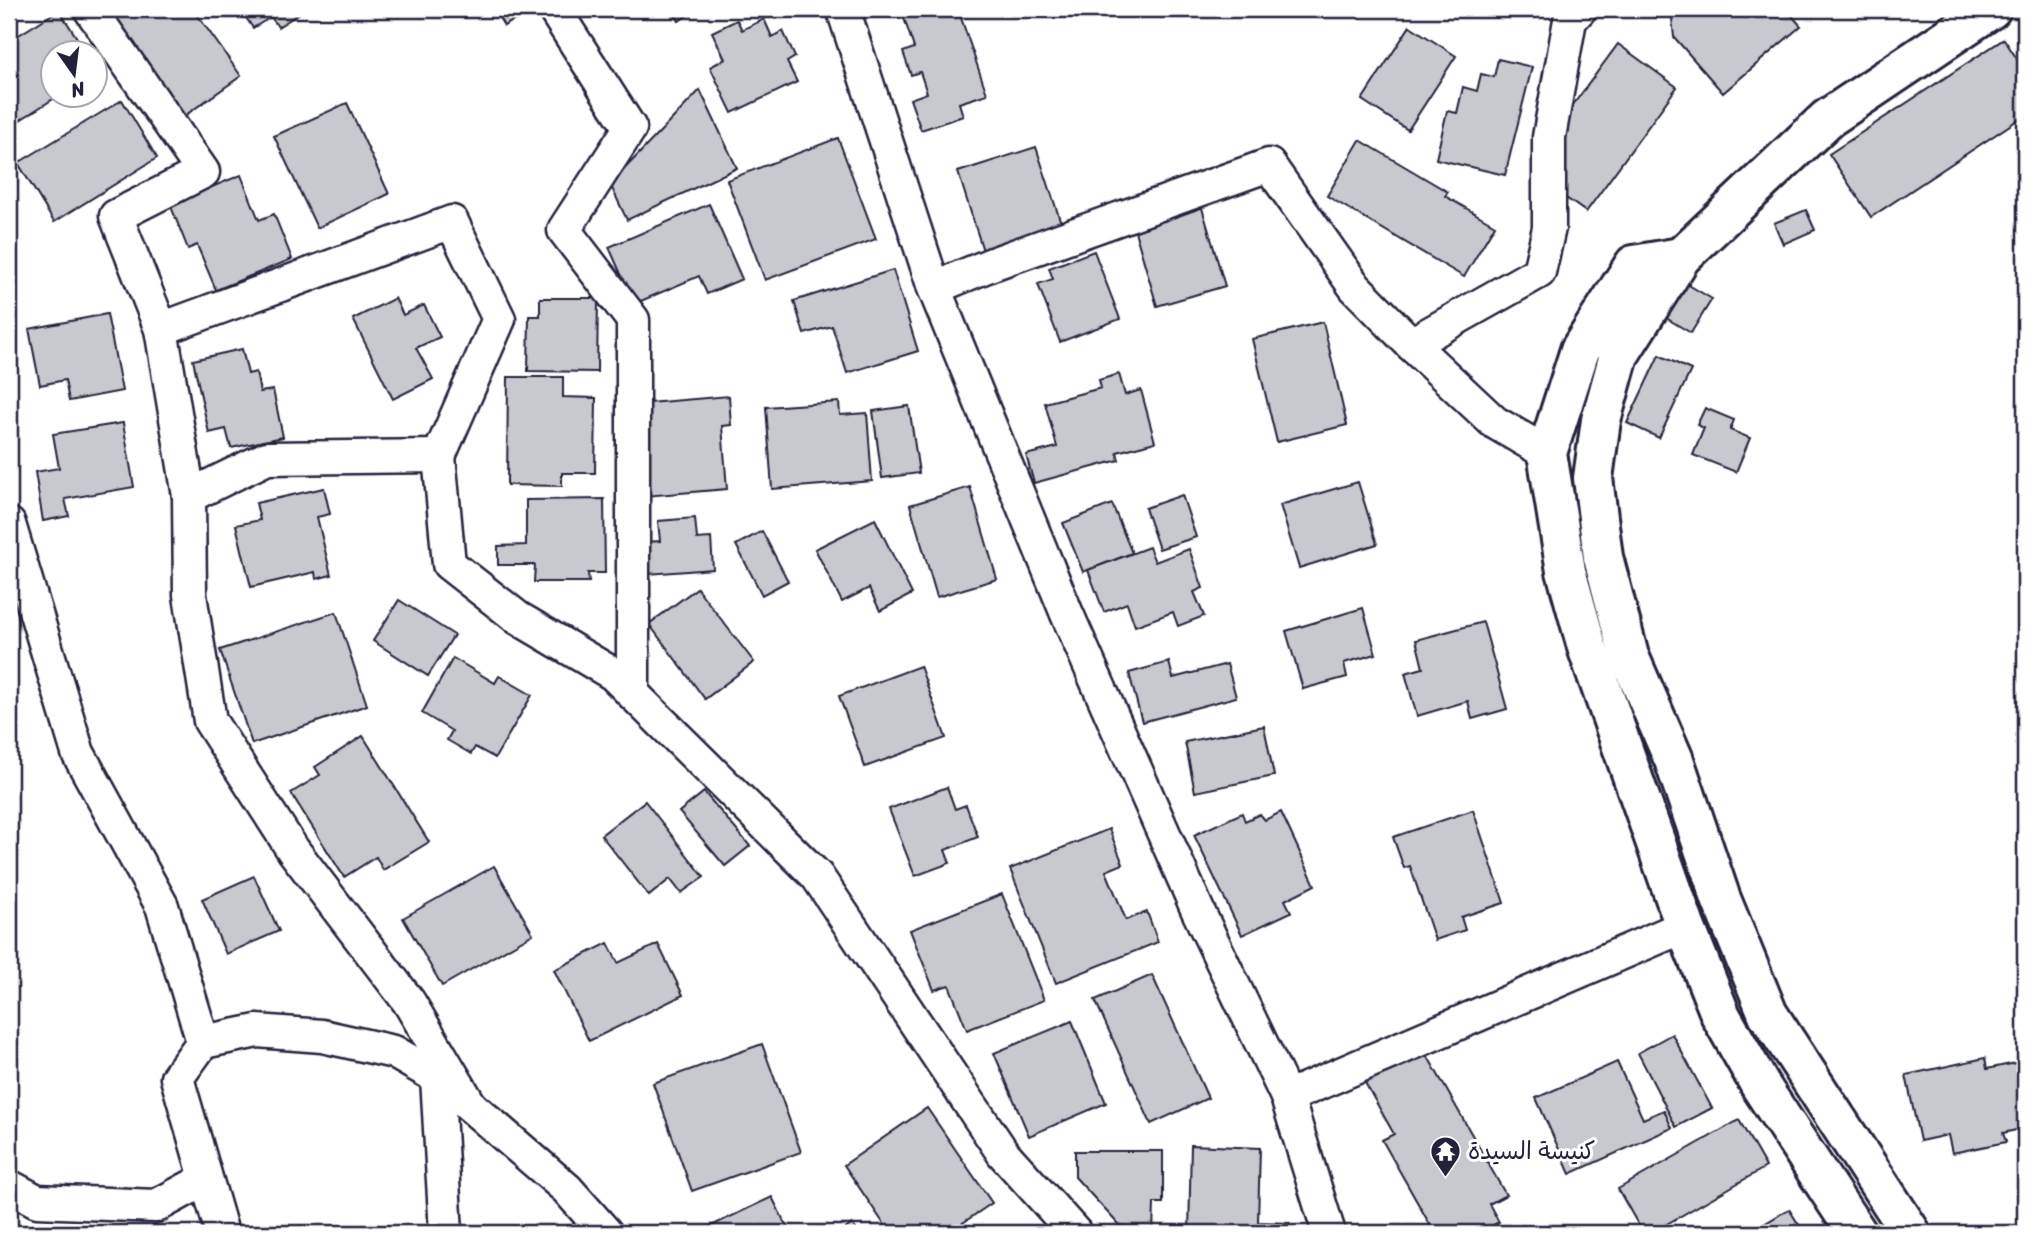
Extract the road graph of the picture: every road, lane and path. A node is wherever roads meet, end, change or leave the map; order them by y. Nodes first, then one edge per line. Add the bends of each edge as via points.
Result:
1 (90, 9) edge
2 (554, 9) edge
3 (1580, 9) edge
4 (1991, 9) edge
5 (847, 10) edge
6 (1681, 257) junction
7 (934, 288) junction
8 (161, 329) junction
9 (1411, 344) junction
10 (1547, 453) junction
11 (439, 456) junction
12 (189, 495) junction
13 (9, 524) edge
14 (633, 694) junction
15 (1685, 926) junction
16 (203, 1042) junction
17 (437, 1077) junction
18 (1287, 1097) junction
19 (470, 1105) junction
20 (204, 1180) junction
21 (9, 1186) edge
22 (222, 1233) edge
23 (446, 1233) edge
24 (606, 1233) edge
25 (1075, 1233) edge
26 (1329, 1233) edge
27 (1857, 1233) edge
28 (1911, 1233) edge

1 - 8 street via 202,172 116,216
2 - 14 street via 630,128 564,230 633,320
3 - 9 street via 1570,20 1549,137 1549,228 1539,272
4 - 6 main road via 1827,119
5 - 7 street
6 - 10 main road via 1634,265 1613,295 1580,350
6 - 28 main road via 1619,355 1601,420 1593,478 1602,557 1629,656 1674,760 1721,899 1768,1014
7 - 9 street via 1269,165 1355,287
7 - 18 street via 1067,614 1198,911
8 - 11 street via 453,222 499,318
8 - 12 street
9 - 10 street via 1494,422
10 - 15 main road via 1566,571 1584,634
11 - 12 street via 267,458
11 - 14 street via 449,564 518,618 613,674
12 - 19 street via 190,595 210,721 293,850 409,1002
13 - 16 street via 78,753 162,906
14 - 25 street via 817,876 1003,1153
15 - 18 street
15 - 27 main road via 1721,1016
16 - 17 street via 257,1031 322,1035 394,1052
16 - 20 street via 177,1077
17 - 19 street
17 - 23 street
18 - 26 street
19 - 24 street via 567,1189
20 - 21 street via 156,1206 37,1201
20 - 22 street

